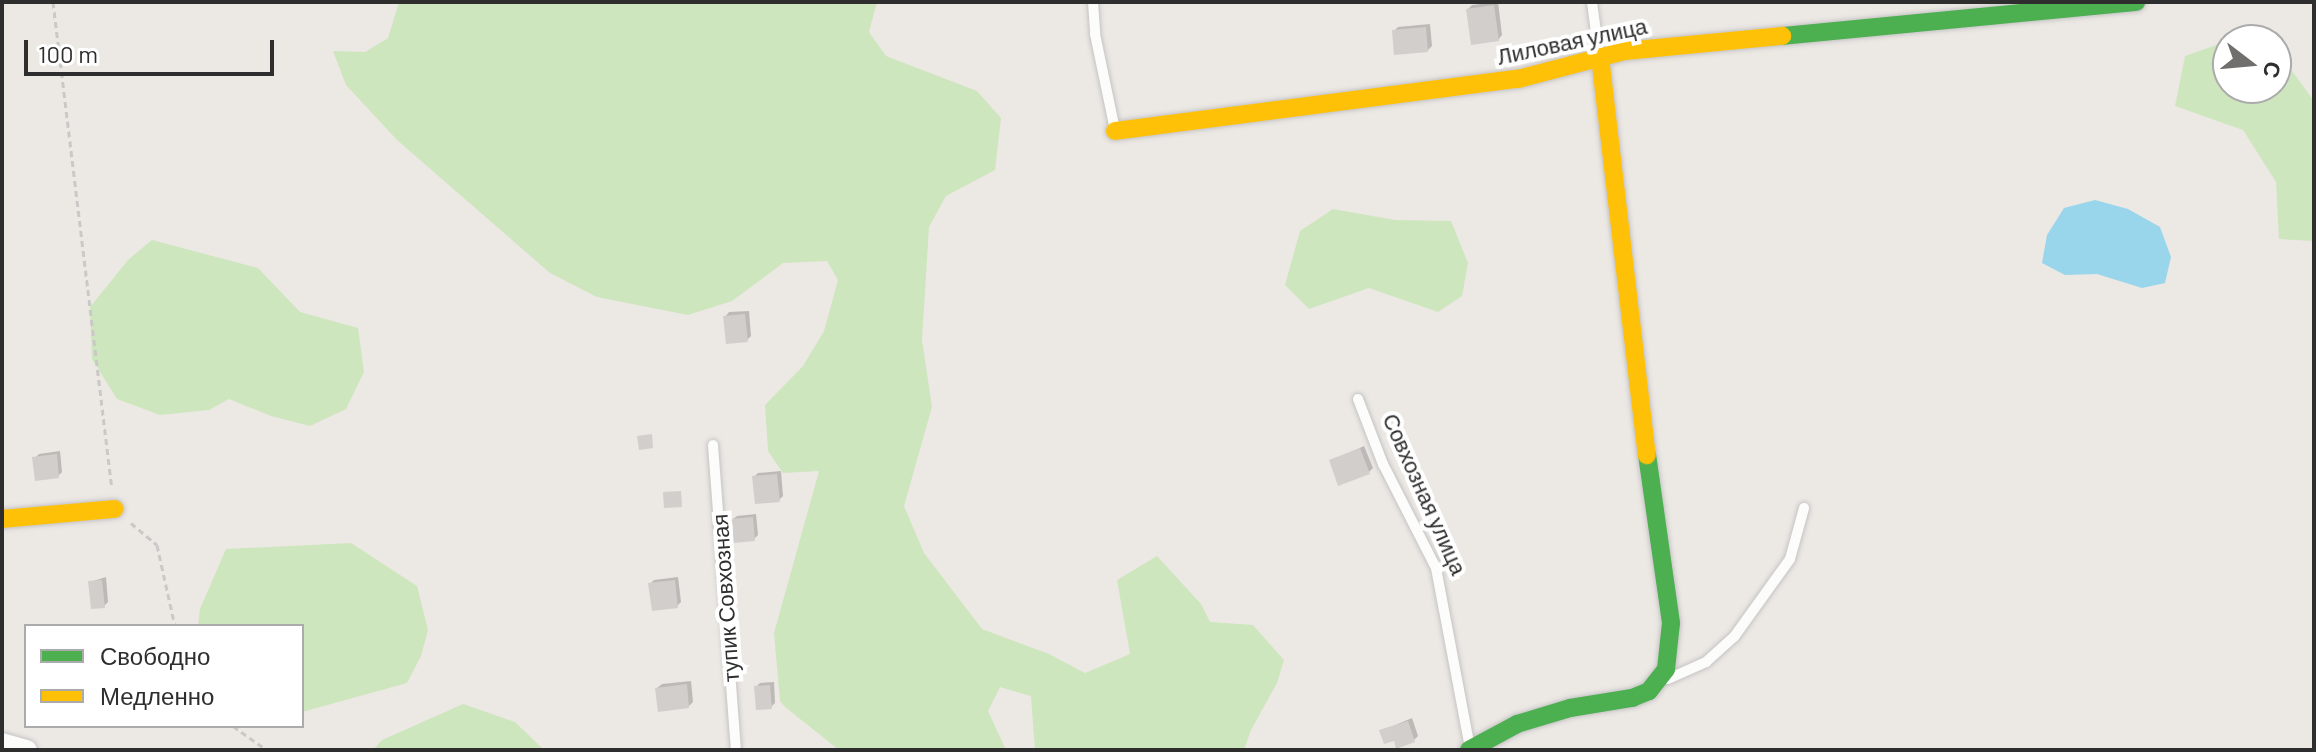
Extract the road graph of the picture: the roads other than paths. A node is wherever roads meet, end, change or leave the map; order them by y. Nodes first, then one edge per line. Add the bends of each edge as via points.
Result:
1 (1093, 2) edge
2 (1592, 2) edge
3 (2136, 2) edge
4 (1600, 57) junction
5 (1115, 131) joint
6 (1358, 399) dead end
7 (713, 445) dead end
8 (1804, 508) dead end
9 (115, 509) road end
10 (2, 519) edge
11 (1658, 682) junction
12 (2, 743) edge
13 (1469, 749) edge
14 (27, 750) edge
15 (736, 750) edge

1 - 5 lane
2 - 4 lane
3 - 4 street, Лиловая улица
4 - 5 street, Лиловая улица via 1518,79
4 - 11 street via 1671,623 1670,653
6 - 13 lane, Совхозная улица via 1383,464 1436,568
7 - 15 lane, тупик Совхозная
8 - 11 lane via 1790,559 1734,637 1706,662
9 - 10 street
11 - 13 street via 1632,698 1517,724
12 - 14 street

